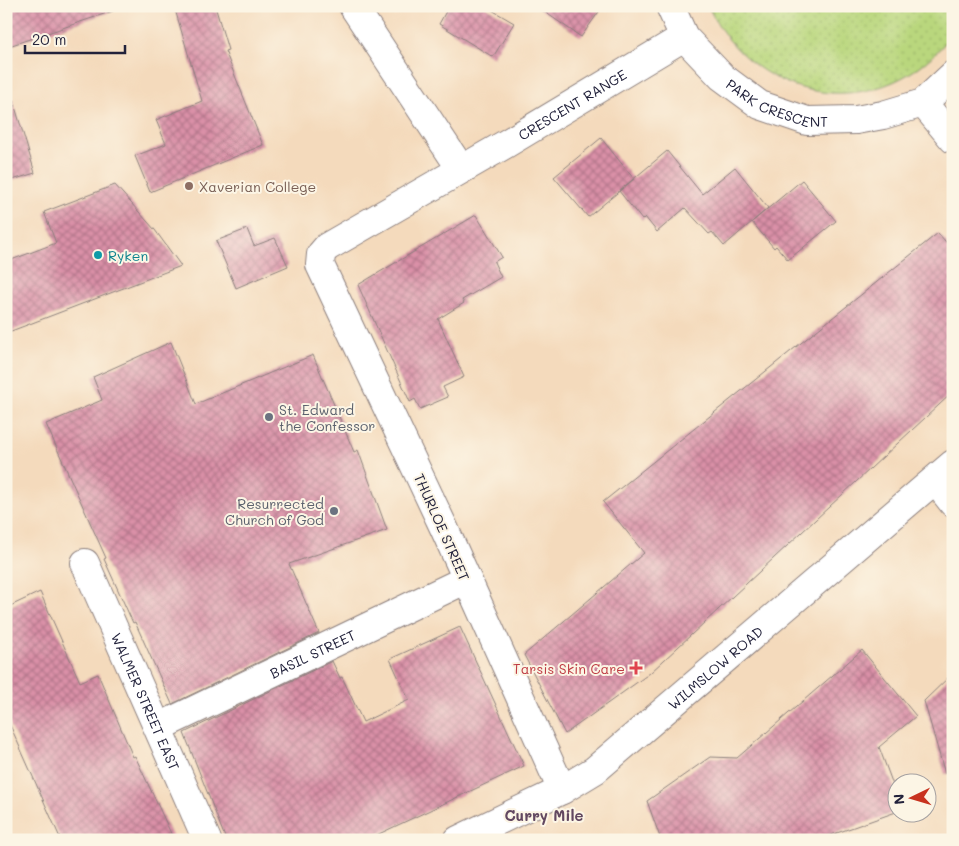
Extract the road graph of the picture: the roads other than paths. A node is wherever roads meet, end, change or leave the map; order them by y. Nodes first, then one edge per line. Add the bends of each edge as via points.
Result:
1 (353, 6) edge
2 (670, 6) edge
3 (684, 37) junction
4 (953, 75) edge
5 (923, 103) junction
6 (953, 139) edge
7 (461, 169) junction
8 (320, 265) joint
9 (944, 472) edge
10 (953, 503) edge
11 (85, 563) dead end
12 (465, 580) junction
13 (158, 727) junction
14 (562, 790) junction
15 (207, 840) edge
16 (458, 840) edge

1 - 7 street
2 - 3 street, PARK CRESCENT
3 - 5 street, PARK CRESCENT via 722,77 760,105 807,121 856,120
3 - 7 street, CRESCENT RANGE
4 - 5 street, PARK CRESCENT
5 - 6 street
7 - 8 street, CRESCENT RANGE via 327,247 320,254
8 - 12 street, THURLOE STREET via 444,528
9 - 10 street
9 - 14 street, WILMSLOW ROAD via 620,750
11 - 13 street, WALMER STREET EAST
12 - 13 street, BASIL STREET
12 - 14 street, THURLOE STREET
13 - 15 street, WALMER STREET EAST
14 - 16 street, WILMSLOW ROAD

